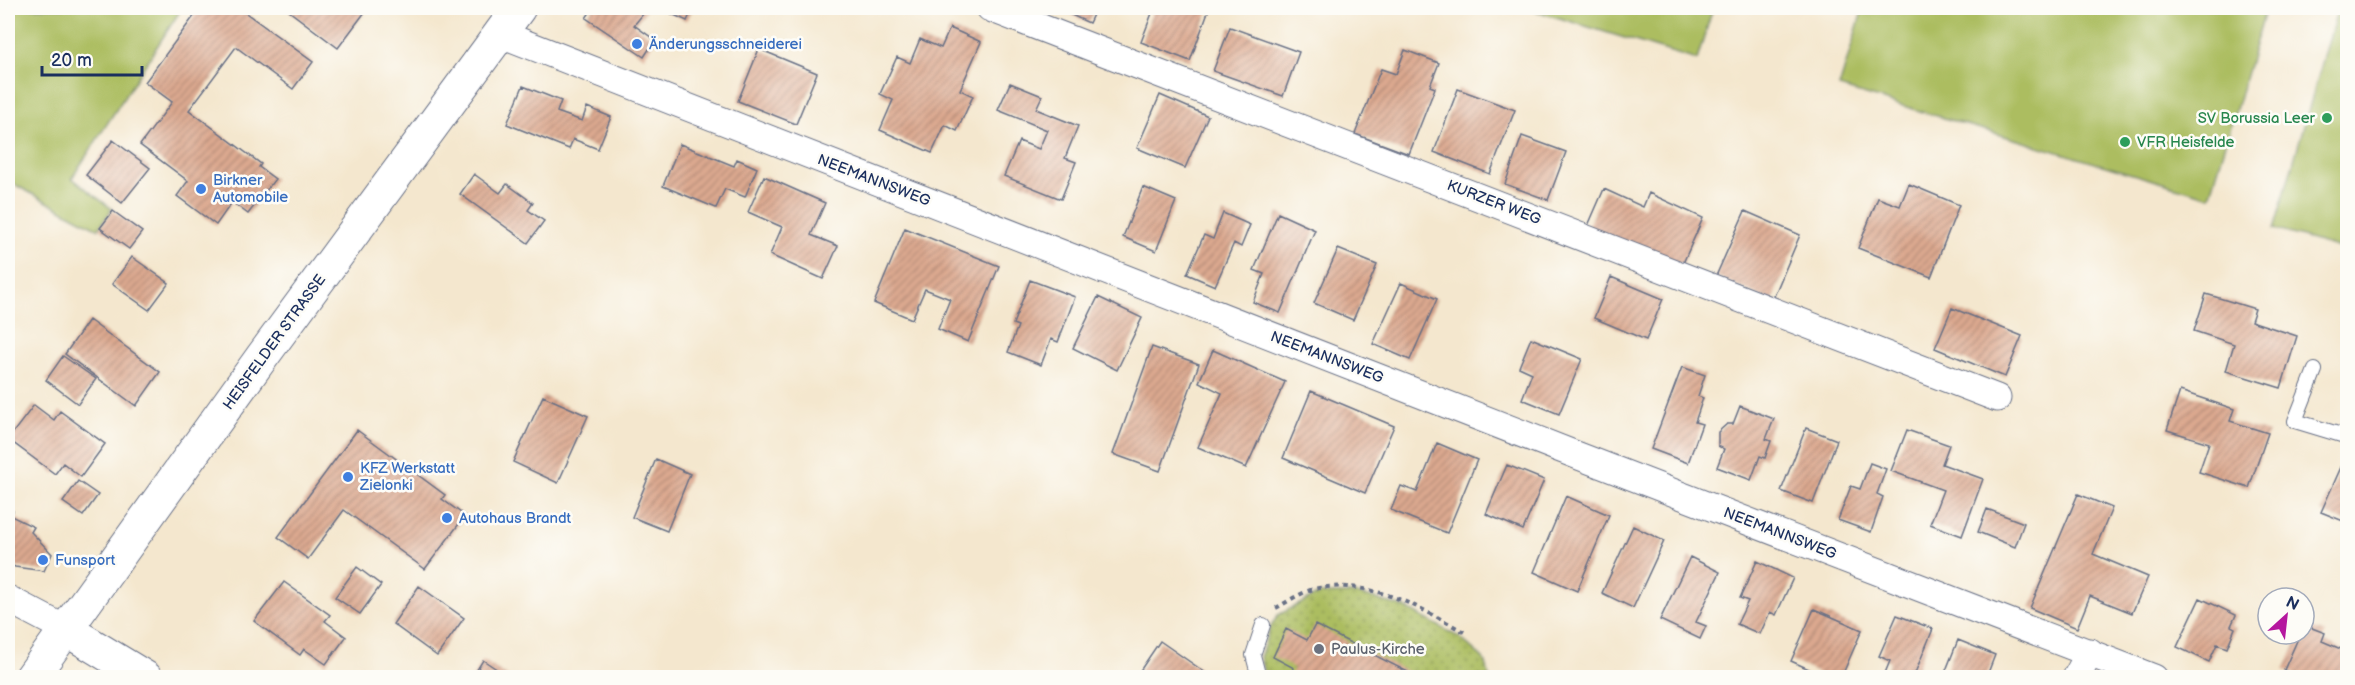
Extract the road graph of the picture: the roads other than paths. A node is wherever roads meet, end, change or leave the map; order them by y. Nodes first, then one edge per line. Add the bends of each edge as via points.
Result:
1 (519, 8) edge
2 (990, 8) edge
3 (501, 34) junction
4 (2315, 370) dead end
5 (1997, 398) dead end
6 (2348, 437) edge
7 (8, 599) edge
8 (1263, 625) road end
9 (67, 630) junction
10 (2090, 652) junction
11 (31, 678) edge
12 (146, 678) edge
13 (1258, 678) edge
14 (2076, 678) edge
15 (2154, 678) edge

1 - 3 main road, HEISFELDER STRASSE
2 - 5 street, KURZER WEG
3 - 9 main road, HEISFELDER STRASSE via 262,357
3 - 10 street, NEEMANNSWEG
4 - 6 lane via 2295,421
7 - 9 street
8 - 13 lane via 1253,655
9 - 11 main road, HEISFELDER STRASSE
9 - 12 main road
10 - 14 street
10 - 15 street, NEEMANNSWEG

